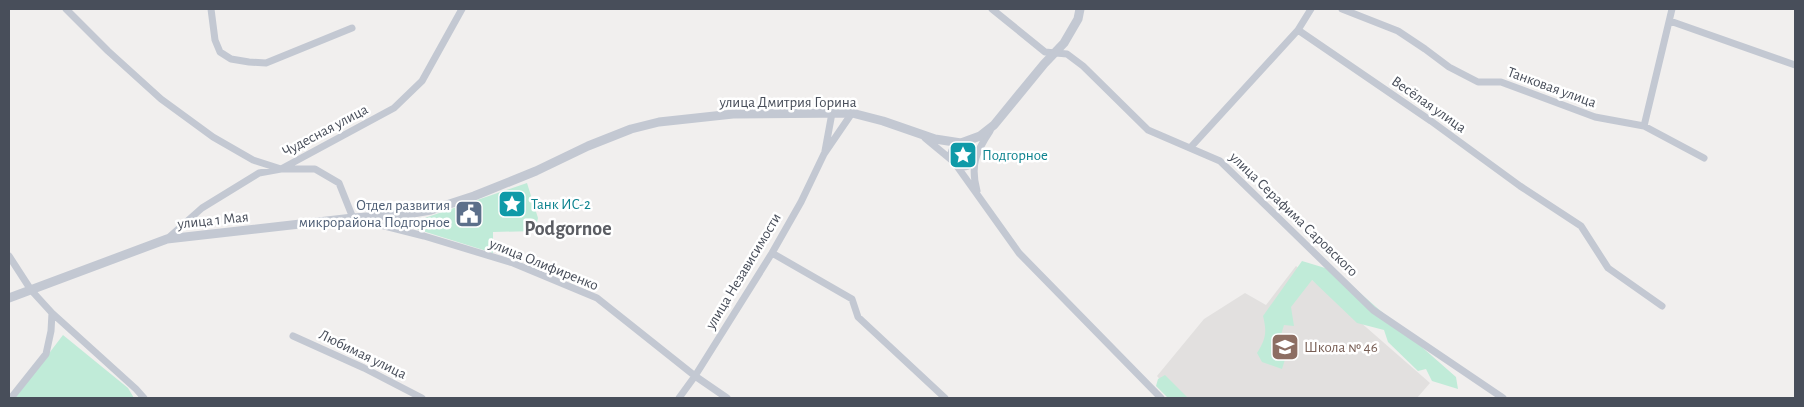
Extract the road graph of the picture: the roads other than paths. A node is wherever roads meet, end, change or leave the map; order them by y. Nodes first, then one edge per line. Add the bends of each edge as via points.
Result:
1 (66, 9) edge
2 (211, 9) edge
3 (462, 9) edge
4 (992, 9) edge
5 (1080, 9) edge
6 (1311, 9) edge
7 (1342, 9) edge
8 (1672, 9) edge
9 (1670, 21) junction
10 (352, 28) dead end
11 (1298, 30) junction
12 (1055, 52) junction
13 (1795, 65) edge
14 (832, 113) junction
15 (852, 113) junction
16 (994, 125) junction
17 (1644, 126) junction
18 (922, 136) junction
19 (961, 143) junction
20 (1190, 148) junction
21 (824, 154) junction
22 (974, 158) junction
23 (1704, 158) dead end
24 (954, 162) junction
25 (282, 169) junction
26 (979, 198) junction
27 (431, 210) joint
28 (353, 218) junction
29 (167, 238) junction
30 (772, 254) junction
31 (9, 256) edge
32 (31, 290) junction
33 (9, 298) edge
34 (1662, 306) dead end
35 (52, 313) junction
36 (293, 336) dead end
37 (695, 376) junction
38 (11, 398) edge
39 (144, 398) edge
40 (422, 398) edge
41 (679, 398) edge
42 (727, 398) edge
43 (945, 398) edge
44 (1161, 398) edge
45 (1503, 398) edge

1 - 25 street via 161,100 213,137 253,160
2 - 10 street via 220,52 232,59 249,62 266,63
3 - 25 street, Чудесная улица via 422,81 394,108
4 - 12 street, улица Серафима Саровского via 1045,52
5 - 12 street via 1072,31
6 - 11 street
7 - 17 street, Танковая улица via 1398,31 1449,68 1478,82 1501,82 1595,118
8 - 9 street
9 - 13 street
9 - 17 street
11 - 20 street
11 - 34 street, Весёлая улица via 1580,226 1608,268
12 - 16 street
12 - 20 street, улица Серафима Саровского via 1067,54 1083,66 1148,130
14 - 15 street, улица Дмитрия Горина
14 - 21 street
14 - 27 street, улица Дмитрия Горина via 733,114 659,122 597,142 536,171
15 - 18 street, улица Дмитрия Горина
15 - 21 street
16 - 19 street via 980,136
16 - 22 street
17 - 23 street, Танковая улица
18 - 19 street
18 - 24 street, улица Дмитрия Горина
19 - 22 street via 972,147
19 - 24 street via 952,150
20 - 45 street, улица Серафима Саровского via 1220,161 1373,310
21 - 30 street, улица Независимости
22 - 24 street via 967,166
22 - 26 street
24 - 26 street, улица Дмитрия Горина
25 - 28 street via 315,169 339,183
25 - 29 street, Чудесная улица via 259,172 202,208
26 - 44 street, улица Дмитрия Горина via 1019,253
27 - 28 street, улица 1 Мая
28 - 29 street, улица 1 Мая
28 - 37 street, улица Олифиренко via 513,263 597,298
29 - 32 street, улица 1 Мая
30 - 37 street, улица Независимости
30 - 43 street via 852,299 858,317
31 - 32 street
32 - 33 street, улица 1 Мая
32 - 35 street
35 - 38 street via 46,354
35 - 39 street
36 - 40 street, Любимая улица
37 - 41 street, улица Независимости
37 - 42 street, улица Олифиренко

